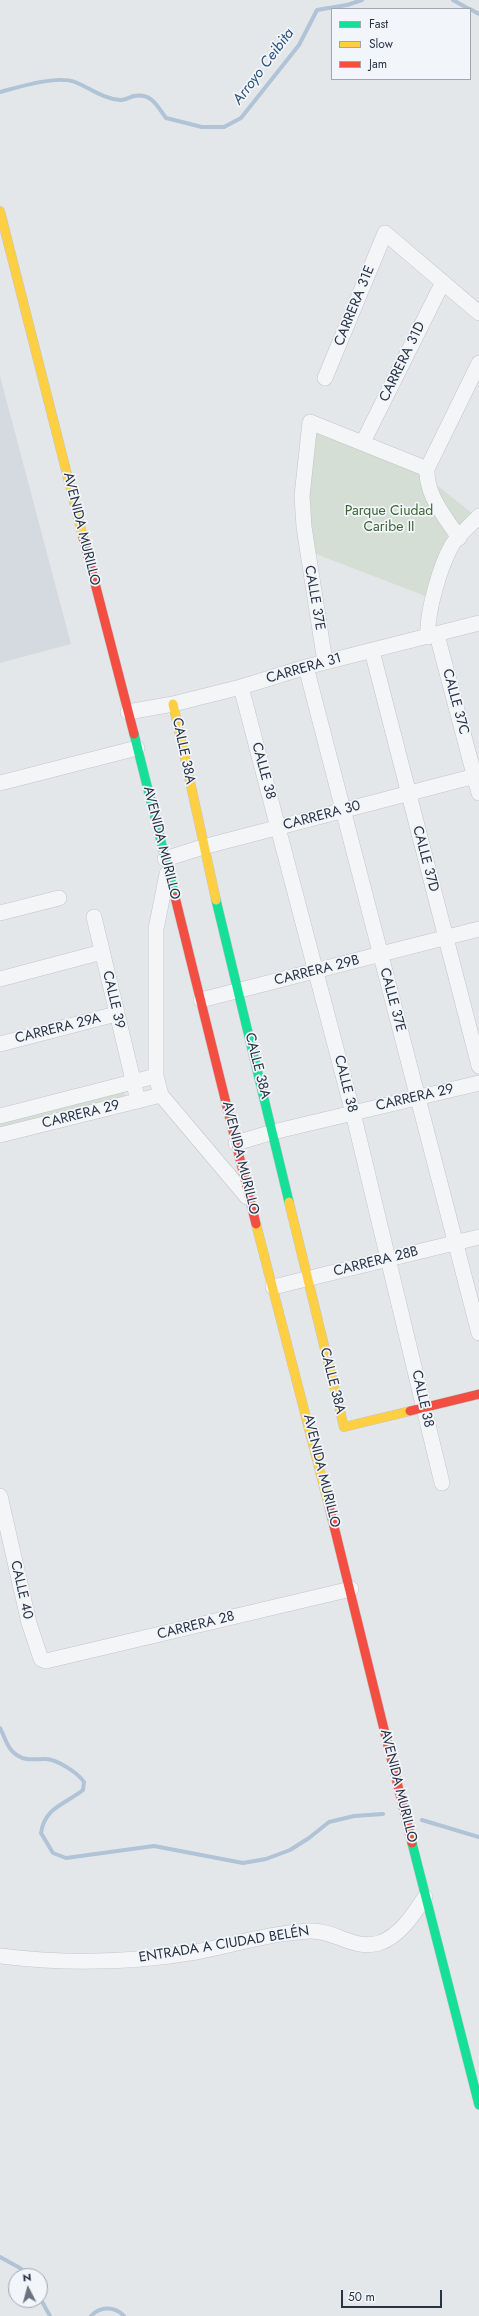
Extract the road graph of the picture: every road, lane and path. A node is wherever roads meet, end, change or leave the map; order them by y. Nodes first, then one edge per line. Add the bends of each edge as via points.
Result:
1 (0, 211) edge
2 (443, 282) junction
3 (479, 313) edge
4 (479, 362) edge
5 (325, 378) dead end
6 (364, 442) junction
7 (427, 469) junction
8 (479, 516) edge
9 (459, 538) junction
10 (479, 623) edge
11 (432, 636) junction
12 (372, 651) junction
13 (325, 662) junction
14 (306, 667) junction
15 (241, 687) junction
16 (173, 704) junction
17 (128, 712) junction
18 (137, 748) junction
19 (477, 776) edge
20 (0, 783) edge
21 (408, 793) junction
22 (479, 793) edge
23 (343, 810) junction
24 (278, 828) junction
25 (203, 847) junction
26 (167, 864) junction
27 (59, 898) dead end
28 (0, 913) edge
29 (94, 917) dead end
30 (479, 929) edge
31 (446, 938) junction
32 (102, 952) junction
33 (380, 955) junction
34 (316, 970) junction
35 (0, 979) edge
36 (237, 991) junction
37 (201, 1000) junction
38 (116, 1014) junction
39 (0, 1044) edge
40 (479, 1066) edge
41 (156, 1076) junction
42 (132, 1082) junction
43 (479, 1083) edge
44 (161, 1095) junction
45 (417, 1097) junction
46 (138, 1101) junction
47 (353, 1113) junction
48 (0, 1116) edge
49 (273, 1132) junction
50 (0, 1135) edge
51 (236, 1143) junction
52 (250, 1201) junction
53 (479, 1237) edge
54 (455, 1243) junction
55 (388, 1259) junction
56 (308, 1279) junction
57 (273, 1287) junction
58 (479, 1333) edge
59 (479, 1394) edge
60 (425, 1408) junction
61 (442, 1483) dead end
62 (0, 1496) edge
63 (351, 1589) junction
64 (41, 1659) joint
65 (425, 1897) junction
66 (0, 1956) edge
67 (479, 2105) edge

1 - 17 main road, AVENIDA MURILLO
2 - 3 street
2 - 5 street, CARRERA 31E via 385,233
2 - 6 street, CARRERA 31D
4 - 7 street
6 - 7 street
6 - 13 street, CALLE 37E via 310,422 302,496 304,534
7 - 9 street via 426,481 430,494
8 - 9 street, CALLE 37C
9 - 11 street, CALLE 37C via 452,544 430,608 427,623
10 - 11 street, CARRERA 31
11 - 12 street, CARRERA 31
11 - 19 street, CALLE 37C
12 - 13 street, CARRERA 31
12 - 21 street, CALLE 37D
13 - 14 street, CARRERA 31
14 - 15 street, CARRERA 31
14 - 23 street, CALLE 37E
15 - 16 street, CARRERA 31
15 - 24 street, CALLE 38
16 - 17 street, CARRERA 31
16 - 25 main road, CALLE 38A
17 - 18 main road, AVENIDA MURILLO
18 - 20 street
18 - 26 main road, AVENIDA MURILLO
19 - 21 street, CARRERA 30
19 - 22 street, CALLE 37C
21 - 23 street, CARRERA 30
21 - 31 street, CALLE 37D
23 - 24 street, CARRERA 30
23 - 33 street, CALLE 37E
24 - 25 street, CARRERA 30
24 - 34 street, CALLE 38
25 - 26 street, CARRERA 30
25 - 36 main road, CALLE 38A
26 - 37 main road, AVENIDA MURILLO
26 - 41 street via 156,929
27 - 28 street
29 - 32 street, CALLE 39
30 - 31 street, CARRERA 29B
31 - 33 street, CARRERA 29B
31 - 40 street, CALLE 37D
32 - 35 street
32 - 38 street, CALLE 39
33 - 34 street, CARRERA 29B
33 - 45 street, CALLE 37E
34 - 36 street, CARRERA 29B
34 - 47 street, CALLE 38
36 - 37 street, CARRERA 29B
36 - 49 main road, CALLE 38A
37 - 51 main road, AVENIDA MURILLO
38 - 39 street, CARRERA 29A
38 - 42 street, CALLE 39
41 - 42 street, CARRERA 29
41 - 44 street
42 - 46 street, CALLE 39
42 - 48 street, CARRERA 29
43 - 45 street, CARRERA 29
44 - 46 street, CARRERA 29
44 - 52 street
45 - 47 street, CARRERA 29
45 - 54 street, CALLE 37E
46 - 50 street, CARRERA 29
47 - 49 street, CARRERA 29
47 - 55 street, CALLE 38
49 - 51 street, CARRERA 29
49 - 56 main road, CALLE 38A
51 - 52 main road, AVENIDA MURILLO
52 - 57 main road, AVENIDA MURILLO
53 - 54 street, CARRERA 28B
54 - 55 street, CARRERA 28B
54 - 58 street, CALLE 37E
55 - 56 street, CARRERA 28B
55 - 60 street, CALLE 38
56 - 57 street, CARRERA 28B
56 - 60 main road, CALLE 38A via 344,1427
57 - 63 main road, AVENIDA MURILLO
59 - 60 main road
60 - 61 street, CALLE 38
62 - 64 street, CALLE 40 via 29,1623
63 - 64 street, CARRERA 28 via 52,1661
63 - 65 main road, AVENIDA MURILLO
65 - 66 street, ENTRADA A CIUDAD BELÉN via 413,1916 389,1938 368,1945 310,1930 262,1937 195,1952 130,1960 71,1962
65 - 67 main road, AVENIDA MURILLO

